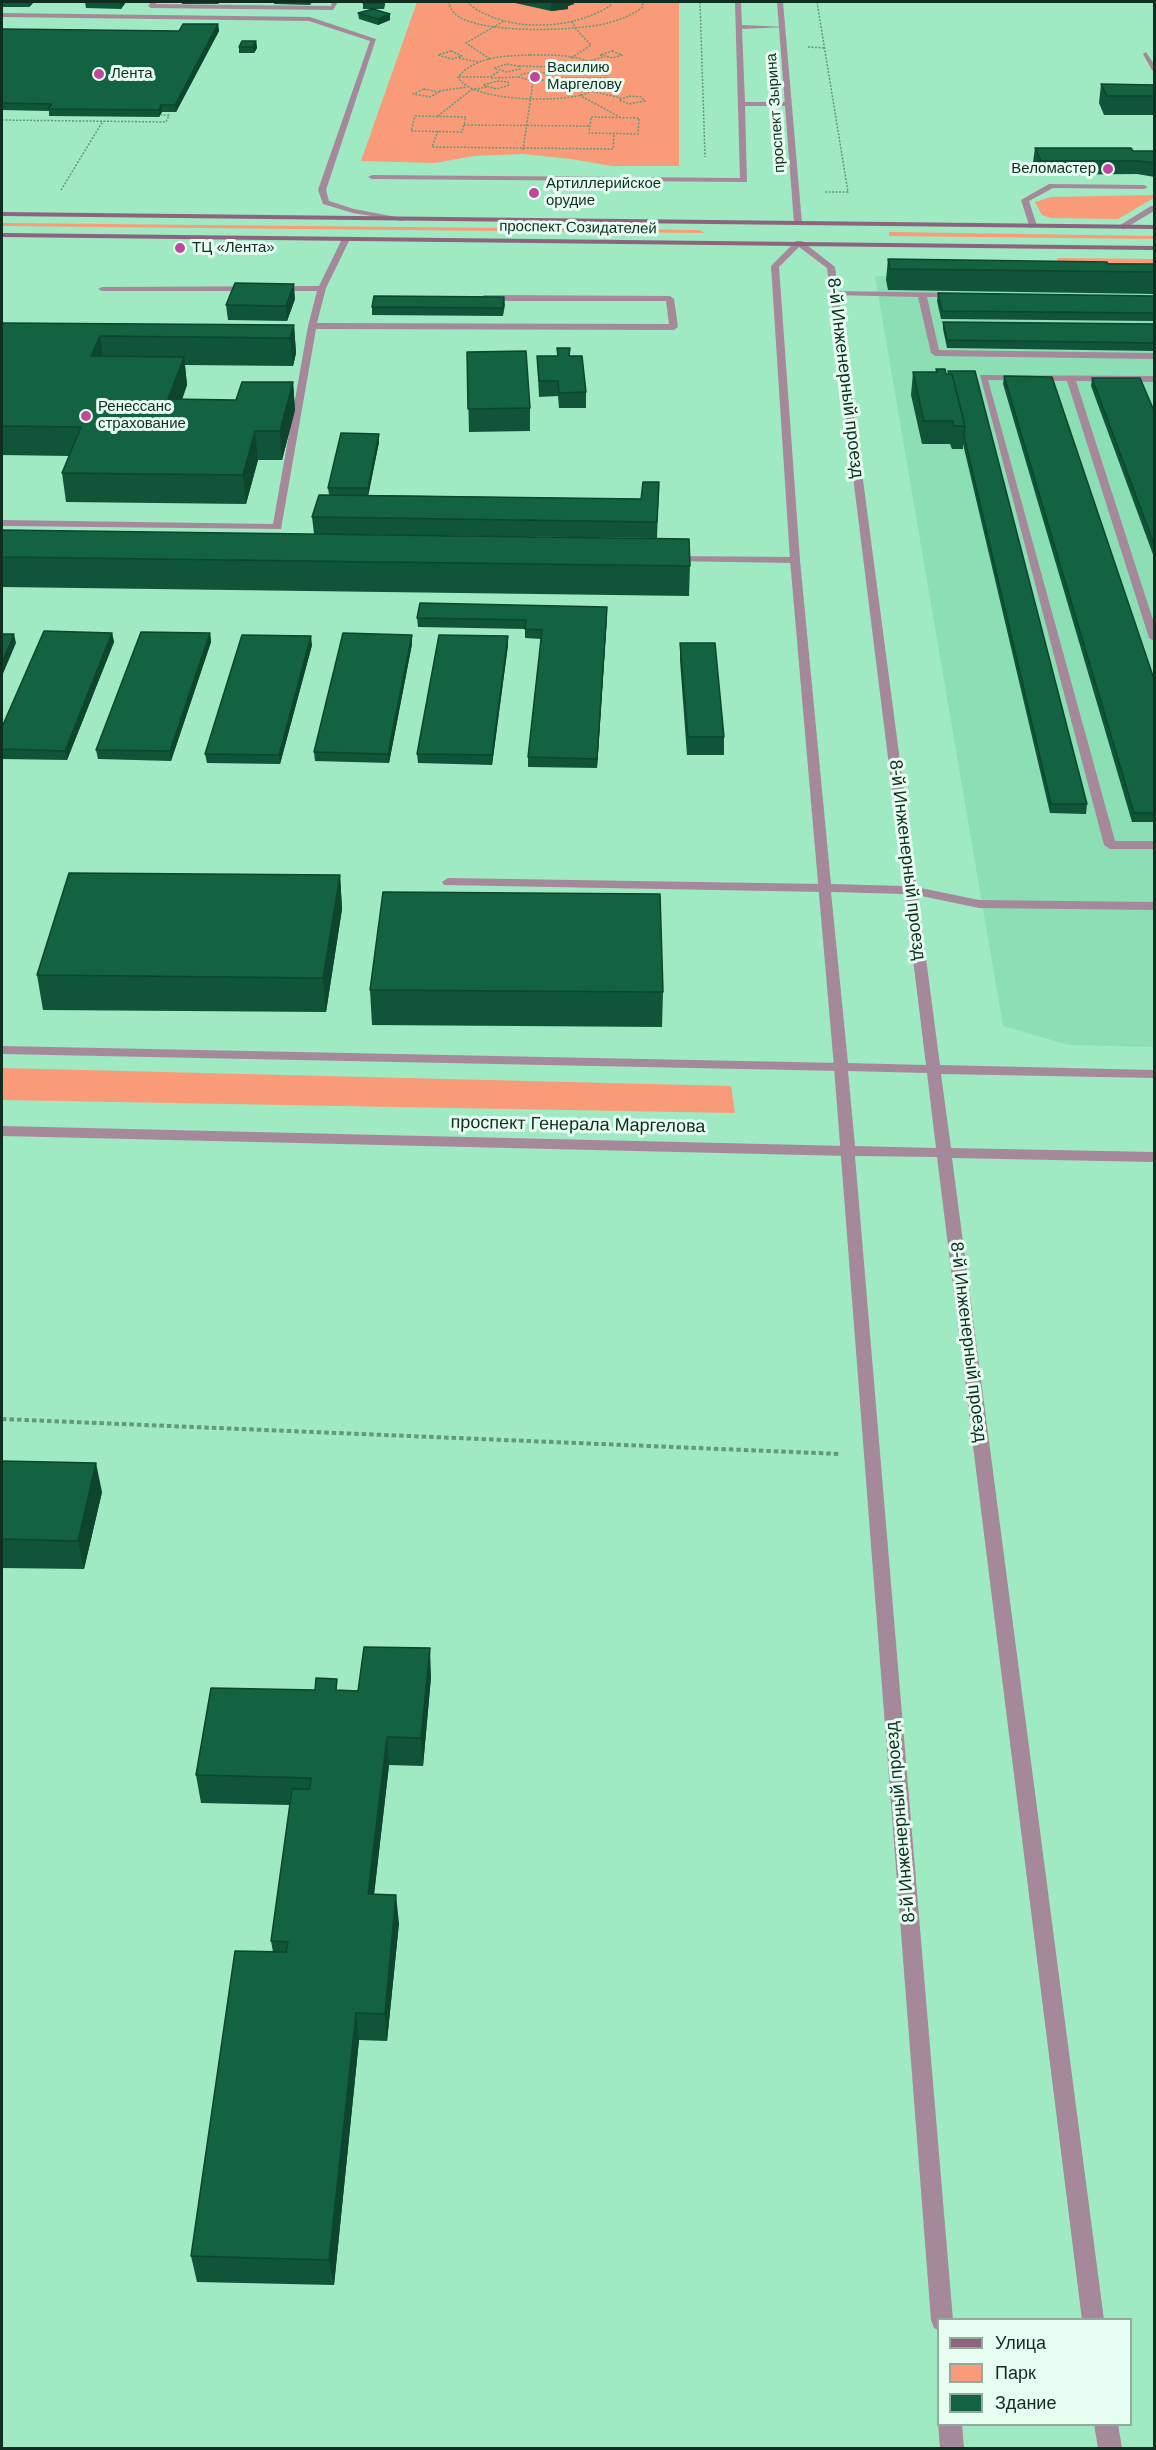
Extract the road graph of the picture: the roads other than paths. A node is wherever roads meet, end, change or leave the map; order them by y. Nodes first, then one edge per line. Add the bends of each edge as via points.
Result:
1 (154, 2) edge
2 (335, 2) edge
3 (738, 2) edge
4 (780, 2) edge
5 (2, 15) edge
6 (740, 27) junction
7 (783, 27) junction
8 (1155, 54) edge
9 (1155, 69) edge
10 (742, 104) junction
11 (789, 104) junction
12 (372, 177) dead end
13 (1144, 187) dead end
14 (1155, 208) edge
15 (2, 214) edge
16 (403, 219) junction
17 (798, 223) junction
18 (1034, 226) junction
19 (1121, 227) junction
20 (1155, 227) edge
21 (2, 235) edge
22 (346, 239) junction
23 (799, 243) junction
24 (1155, 248) edge
25 (322, 288) junction
26 (102, 289) dead end
27 (835, 293) junction
28 (922, 294) junction
29 (969, 295) edge
30 (468, 297) edge
31 (929, 324) junction
32 (940, 324) dead end
33 (312, 326) junction
34 (1155, 356) edge
35 (1071, 378) junction
36 (1155, 379) edge
37 (2, 523) edge
38 (653, 558) edge
39 (795, 560) junction
40 (1155, 638) edge
41 (1155, 845) edge
42 (448, 882) dead end
43 (824, 888) junction
44 (911, 890) junction
45 (1155, 906) edge
46 (2, 1050) edge
47 (841, 1067) junction
48 (933, 1069) junction
49 (1155, 1074) edge
50 (2, 1131) edge
51 (847, 1151) junction
52 (944, 1152) junction
53 (1155, 1157) edge
54 (942, 2318) edge
55 (1093, 2318) edge
56 (950, 2426) edge
57 (1106, 2426) edge
58 (952, 2448) edge
59 (1110, 2448) edge

1 - 2 street via 151,6 321,8 333,8
3 - 6 street
4 - 7 street, проспект Зырина
5 - 16 street via 310,19 374,40 322,190 326,202
6 - 7 street
6 - 10 street
7 - 11 street, проспект Зырина
8 - 9 street via 1146,54
10 - 11 street
10 - 12 street via 744,180
11 - 17 street, проспект Зырина
13 - 18 street via 1052,186 1026,200
14 - 19 street
15 - 16 main road, проспект Созидателей
16 - 17 main road, проспект Созидателей
17 - 18 main road, проспект Созидателей
17 - 23 main road
18 - 19 main road, проспект Созидателей
19 - 20 main road, проспект Созидателей
21 - 22 main road, проспект Созидателей
22 - 23 main road, проспект Созидателей
22 - 25 street
23 - 24 main road, проспект Созидателей
23 - 27 street, 8-й Инженерный проезд via 831,267
23 - 39 street, 8-й Инженерный проезд via 775,266
25 - 26 street
25 - 33 street
27 - 28 street
27 - 44 street, 8-й Инженерный проезд
28 - 29 street
28 - 31 street
30 - 33 street via 670,299 674,327
31 - 32 street
31 - 34 street via 935,353
33 - 37 street via 277,527
35 - 36 street
35 - 40 street
35 - 41 street via 983,377 1110,845
38 - 39 street
39 - 43 street, 8-й Инженерный проезд
42 - 43 street
43 - 44 street
43 - 47 street, 8-й Инженерный проезд
44 - 45 street via 979,904
44 - 48 street, 8-й Инженерный проезд
46 - 47 street
47 - 48 street
47 - 51 street, 8-й Инженерный проезд
48 - 49 street
48 - 52 street, 8-й Инженерный проезд
50 - 51 street, проспект Генерала Маргелова
51 - 52 street, проспект Генерала Маргелова
51 - 54 street, 8-й Инженерный проезд
52 - 53 street, проспект Генерала Маргелова
52 - 55 street, 8-й Инженерный проезд
56 - 58 street
57 - 59 street

